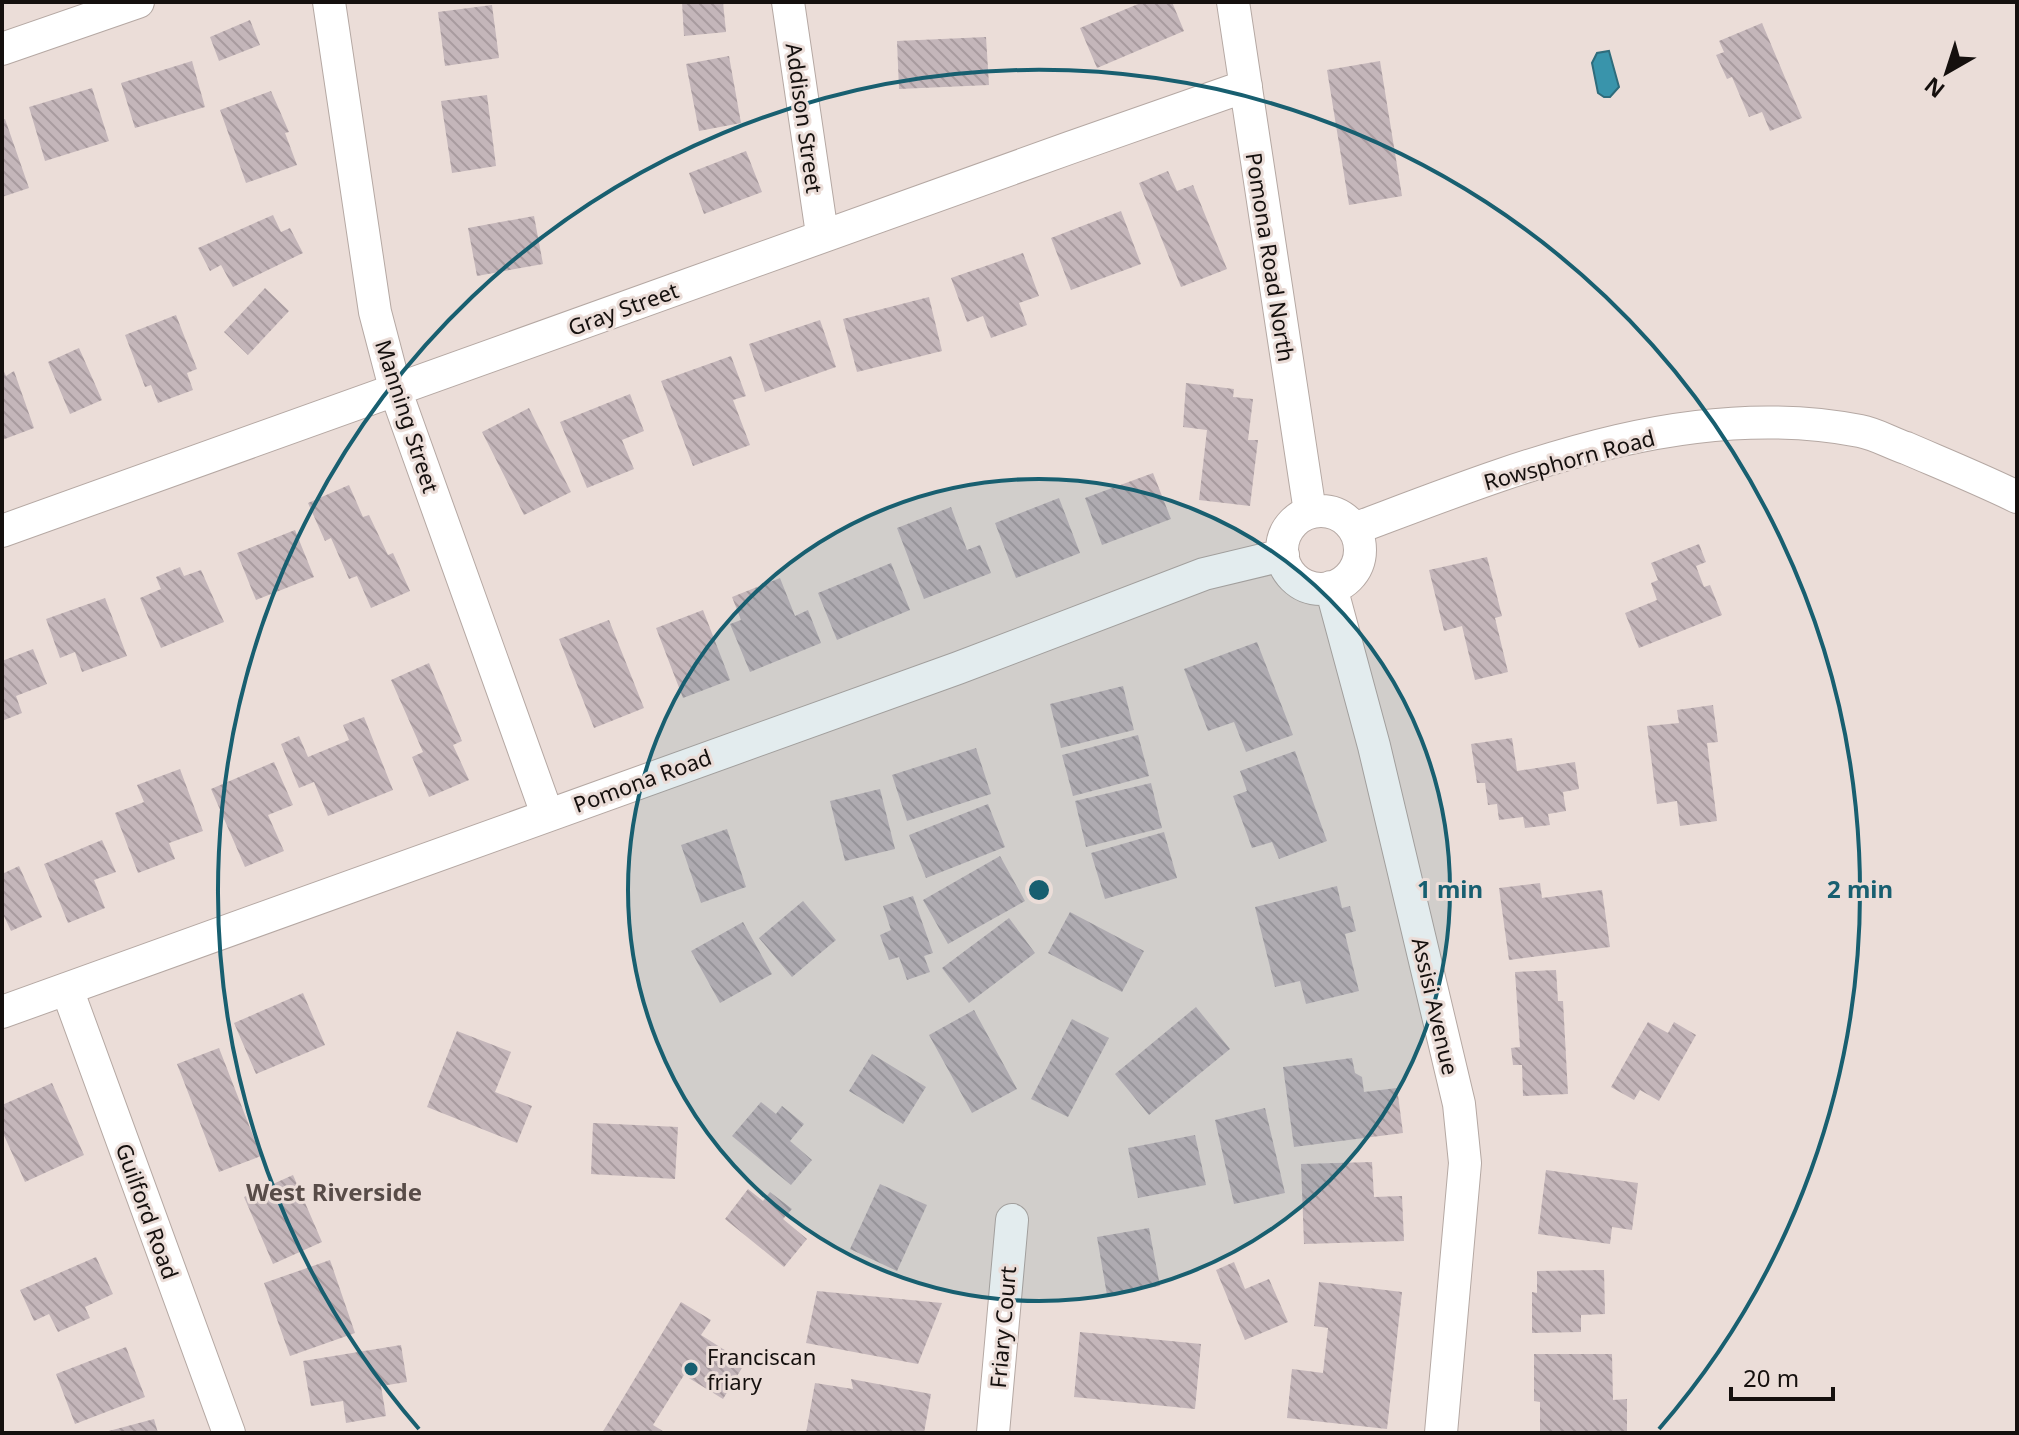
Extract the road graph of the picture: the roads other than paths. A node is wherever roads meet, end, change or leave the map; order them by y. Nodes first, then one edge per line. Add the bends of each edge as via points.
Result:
1 (138, 2) edge
2 (329, 2) edge
3 (788, 2) edge
4 (1233, 2) edge
5 (2, 49) edge
6 (1246, 86) junction
7 (822, 234) junction
8 (396, 392) junction
9 (2017, 497) edge
10 (1310, 512) junction
11 (1354, 529) junction
12 (2, 531) edge
13 (1283, 555) junction
14 (1331, 587) junction
15 (547, 814) junction
16 (67, 989) junction
17 (2, 1012) edge
18 (1012, 1220) dead end
19 (229, 1433) edge
20 (993, 1433) edge
21 (1441, 1433) edge

1 - 5 street
2 - 8 street, Manning Street via 375,312
3 - 7 street, Addison Street
4 - 6 street, Pomona Road North
6 - 7 street, Gray Street
6 - 10 street, Pomona Road North
7 - 8 street, Gray Street
8 - 12 street, Gray Street
8 - 15 street, Manning Street
9 - 11 street, Rowsphorn Road via 1863,431 1784,422 1697,427 1626,439 1532,464
10 - 11 street via 1335,513
10 - 13 street via 1292,525
11 - 14 street via 1357,564 1351,575
13 - 14 street via 1287,568 1305,585
13 - 15 street, Pomona Road via 1204,574
14 - 21 street, Assisi Avenue via 1459,1104 1465,1163
15 - 16 street, Pomona Road
16 - 17 street, Pomona Road
16 - 19 street, Guilford Road
18 - 20 street, Friary Court

